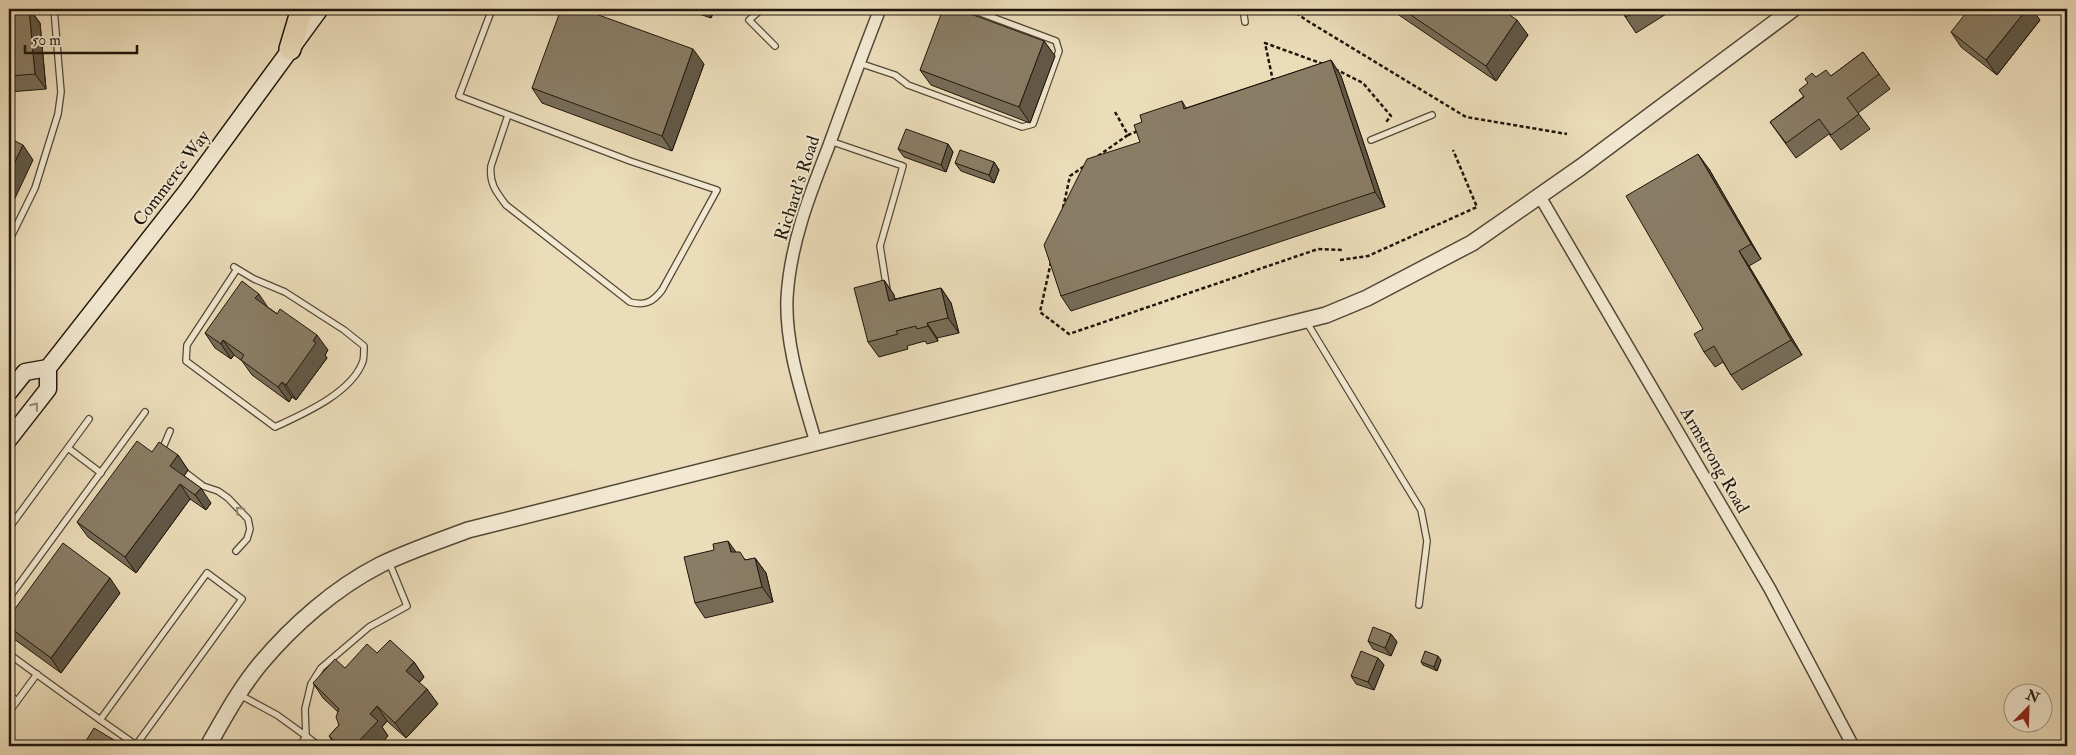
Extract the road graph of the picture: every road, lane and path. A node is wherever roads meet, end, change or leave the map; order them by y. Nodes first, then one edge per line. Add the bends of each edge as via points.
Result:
1 (54, 9) edge
2 (302, 9) edge
3 (320, 9) edge
4 (492, 9) edge
5 (762, 9) edge
6 (880, 9) edge
7 (970, 9) edge
8 (1243, 9) edge
9 (1291, 9) edge
10 (1793, 9) edge
11 (1245, 22) dead end
12 (775, 46) dead end
13 (290, 49) junction
14 (860, 63) junction
15 (1326, 65) edge
16 (1333, 68) edge
17 (1264, 84) edge
18 (1115, 112) dead end
19 (508, 115) junction
20 (1432, 115) dead end
21 (1146, 128) edge
22 (1567, 134) dead end
23 (1128, 135) junction
24 (1370, 140) joint
25 (830, 141) junction
26 (1453, 150) dead end
27 (1539, 195) junction
28 (1061, 215) edge
29 (9, 241) edge
30 (1343, 250) dead end
31 (1053, 254) edge
32 (1340, 260) dead end
33 (235, 268) joint
34 (887, 290) edge
35 (1306, 321) junction
36 (48, 368) junction
37 (9, 392) edge
38 (145, 412) dead end
39 (89, 419) dead end
40 (170, 431) dead end
41 (9, 439) edge
42 (816, 443) junction
43 (68, 448) junction
44 (163, 457) edge
45 (101, 472) junction
46 (184, 476) edge
47 (9, 528) edge
48 (236, 551) dead end
49 (389, 562) junction
50 (9, 598) edge
51 (1419, 605) dead end
52 (9, 654) edge
53 (37, 674) junction
54 (239, 694) junction
55 (9, 695) edge
56 (17, 701) junction
57 (9, 712) edge
58 (100, 720) junction
59 (306, 736) junction
60 (208, 746) edge
61 (300, 746) edge
62 (319, 746) edge
63 (1853, 746) edge

1 - 29 lane via 62,92 58,114 35,188
2 - 13 highway
3 - 13 main road, Commerce Way
4 - 19 lane via 459,96
5 - 12 lane via 750,20
6 - 14 street, Richard's Road
7 - 14 lane via 1056,41 1059,52 1033,124 1022,127 908,85 895,75
8 - 11 lane
9 - 22 path via 1466,117
10 - 27 street
13 - 36 main road, Commerce Way via 186,192
14 - 25 street, Richard's Road
15 - 17 path via 1265,43 1273,81
16 - 24 path via 1363,83 1391,116
18 - 23 path
19 - 19 lane via 490,174 493,188 506,205 630,302 646,304 655,299 716,190
20 - 24 lane
21 - 23 path
23 - 28 path via 1070,176
25 - 34 lane via 903,166 880,246
25 - 42 street, Richard's Road via 801,218 787,298 797,373
26 - 32 path via 1477,207 1368,256
27 - 35 street via 1472,243 1368,298
27 - 63 street, Armstrong Road via 1770,589
30 - 31 path via 1318,249 1069,334 1040,312
33 - 33 lane via 187,345 186,361 275,427 323,404 353,378 363,361 364,346 285,292 254,280
35 - 42 street
35 - 51 lane via 1421,510 1427,541
36 - 37 main road via 25,372
41 -> 36 main road via 48,389
38 - 45 lane
39 - 43 lane
40 - 44 lane
42 - 49 street via 468,530
43 - 45 lane
43 - 47 lane
45 - 50 lane
48 -> 46 lane via 250,530 248,519 218,491 190,483
49 - 54 street via 341,589 309,615 260,664
49 - 59 lane via 407,606 369,627 321,668 311,684 307,700
52 - 53 lane
53 - 56 lane
53 - 58 lane
54 - 59 lane via 277,714
54 - 60 street
55 - 56 lane
56 - 57 lane
58 - 58 lane via 136,744 242,599 207,573
59 - 61 lane
59 - 62 lane

